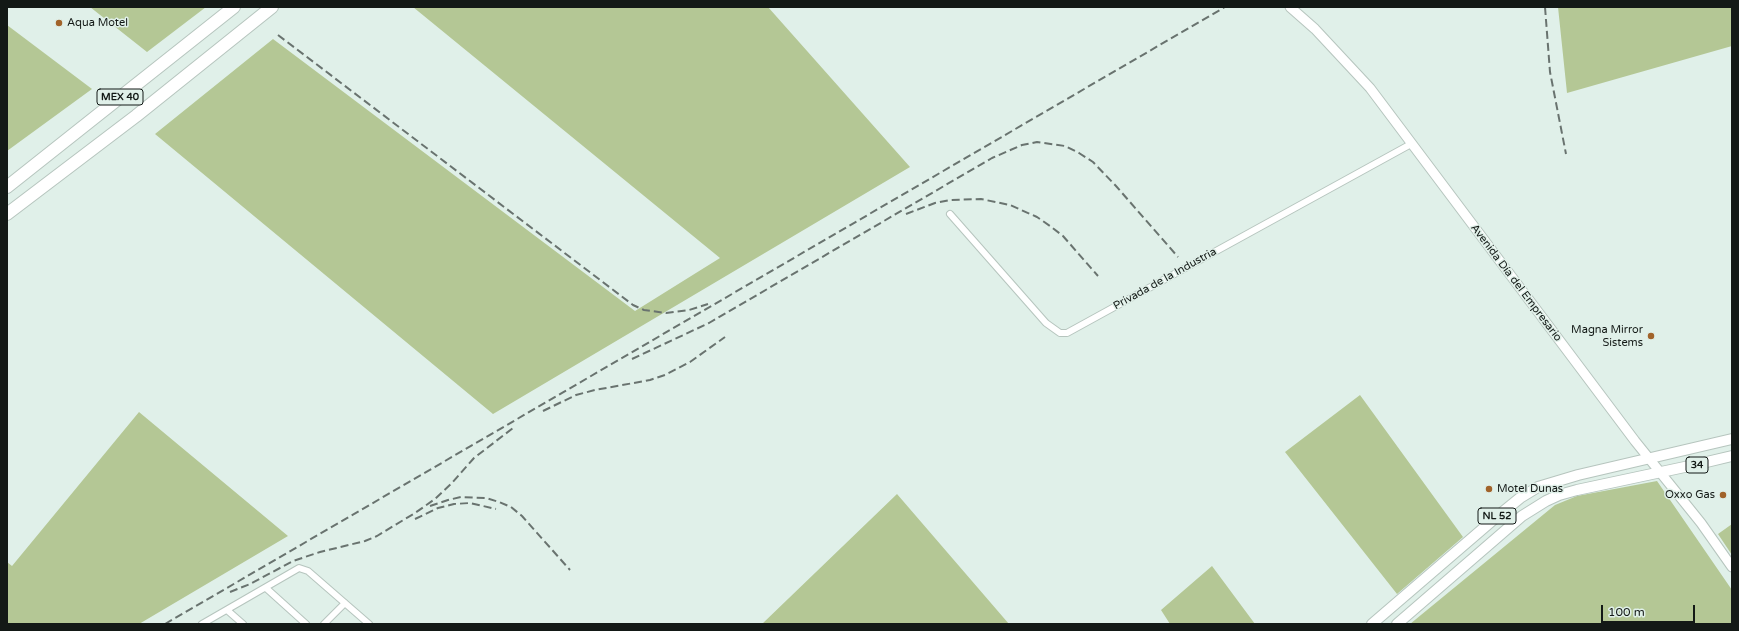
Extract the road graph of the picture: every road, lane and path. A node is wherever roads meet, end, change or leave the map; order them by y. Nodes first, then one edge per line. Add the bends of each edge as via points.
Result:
1 (234, 7) edge
2 (272, 7) edge
3 (1290, 7) edge
4 (1411, 144) junction
5 (7, 187) edge
6 (7, 214) edge
7 (950, 214) dead end
8 (1732, 439) edge
9 (1732, 456) edge
10 (1649, 459) junction
11 (1661, 473) junction
12 (1732, 567) edge
13 (266, 588) junction
14 (344, 603) junction
15 (227, 610) junction
16 (202, 624) edge
17 (243, 624) edge
18 (306, 624) edge
19 (324, 624) edge
20 (368, 624) edge
21 (1372, 624) edge
22 (1397, 624) edge

1 - 5 highway, MEX 40
2 - 6 highway, MEX 40 via 136,116
3 - 4 street, Avenida Día del Empresario via 1311,25 1370,88
4 - 7 street, Privada de la Industria via 1067,333 1060,333 1046,323
4 - 10 street, Avenida Día del Empresario
8 - 10 main road, 34
9 - 11 main road, 34
10 - 11 street, Avenida Día del Empresario
10 - 21 main road, NL 52 via 1538,487 1493,520
11 - 12 street, Avenida Día del Empresario
11 - 22 main road, NL 52 via 1577,490 1558,495 1538,505
13 - 14 street via 300,568 308,571
13 - 15 street
13 - 18 street
14 - 19 street
14 - 20 street
15 - 16 street
15 - 17 street

